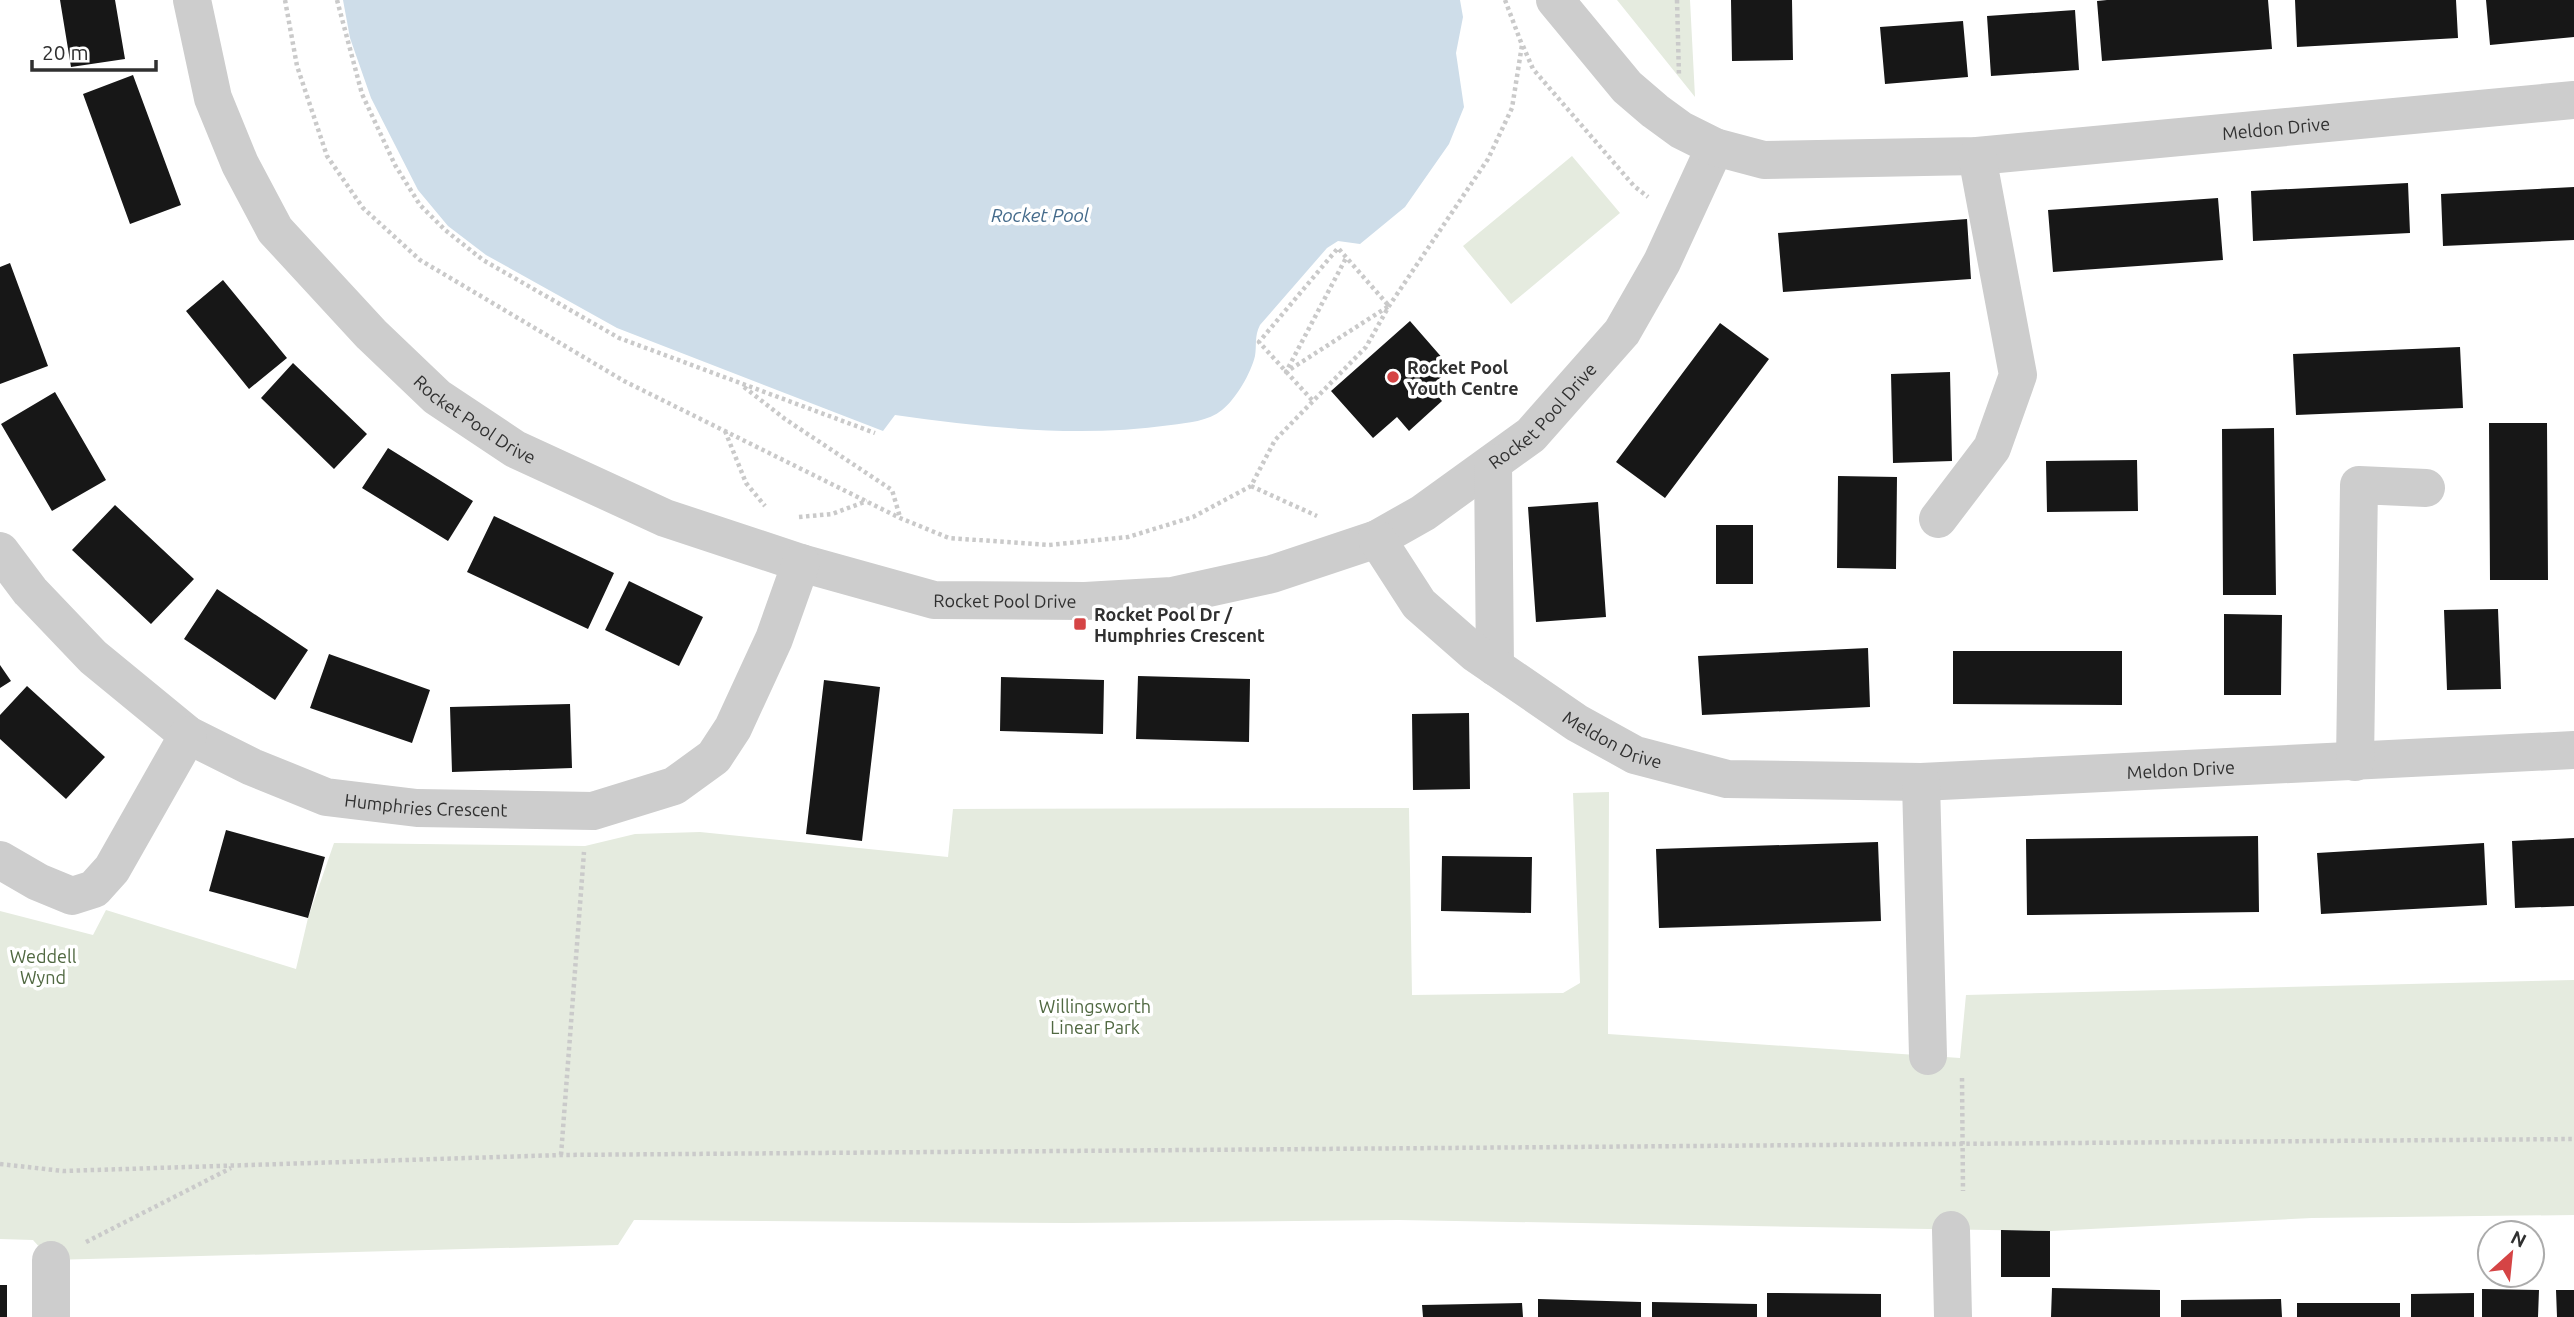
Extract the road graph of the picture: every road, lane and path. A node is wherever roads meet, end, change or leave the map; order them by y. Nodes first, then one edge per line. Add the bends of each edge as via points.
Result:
1 (192, 0) edge
2 (285, 0) edge
3 (337, 0) edge
4 (1505, 0) edge
5 (1555, 0) edge
6 (1677, 0) edge
7 (1522, 45) junction
8 (2574, 100) edge
9 (1681, 131) junction
10 (1715, 147) junction
11 (1977, 156) junction
12 (1684, 214) junction
13 (1346, 258) junction
14 (1389, 306) junction
15 (1286, 372) junction
16 (739, 383) junction
17 (1312, 400) junction
18 (725, 431) junction
19 (875, 433) dead end
20 (1493, 463) junction
21 (2426, 488) dead end
22 (867, 501) junction
23 (778, 514) junction
24 (900, 518) junction
25 (1938, 519) dead end
26 (1377, 539) junction
27 (0, 551) edge
28 (784, 557) junction
29 (1495, 667) junction
30 (188, 735) junction
31 (2574, 750) edge
32 (2356, 762) junction
33 (1921, 782) junction
34 (593, 811) junction
35 (0, 860) edge
36 (1928, 1056) joint
37 (2574, 1139) edge
38 (1965, 1143) junction
39 (561, 1155) junction
40 (0, 1164) edge
41 (233, 1167) junction
42 (1951, 1230) dead end
43 (51, 1260) joint
44 (51, 1317) edge
45 (1952, 1317) edge

1 - 28 street, Rocket Pool Drive via 213,98 240,164 275,230 371,334 438,397 515,449 665,518
2 - 18 path via 297,66 327,156 362,208 421,260 624,381
3 - 16 path via 362,93 395,165 420,205 445,230 482,260 619,338
4 - 7 path
5 - 9 street via 1627,87
6 - 9 path
7 - 12 path via 1533,69 1634,186 1661,207
7 - 14 path via 1512,108 1488,159
8 - 11 street, Meldon Drive
9 - 10 street
10 - 11 street, Meldon Drive via 1764,160
10 - 12 street, Rocket Pool Drive
11 - 25 street via 2018,375 1992,448
12 - 20 street, Rocket Pool Drive via 1622,332 1531,435
13 - 14 path
13 - 15 path
13 - 15 path via 1338,248 1259,342
14 - 15 path
14 - 17 path via 1366,347
15 - 17 path
16 - 19 path
16 - 24 path via 892,490
17 - 24 path via 1275,440 1251,486 1193,517 1128,537 1049,545 949,538
18 - 22 path
18 - 23 path via 746,483 761,503
20 - 26 street, Rocket Pool Drive
20 - 29 street
21 - 32 street via 2359,485
22 - 23 path via 832,514 802,518
22 - 24 path
23 - 28 path
26 - 28 street, Rocket Pool Drive via 1272,574 1185,593 1085,601 934,600
26 - 29 street, Meldon Drive via 1419,604
27 - 30 street, Humphries Crescent via 30,592 93,657
28 - 34 street, Humphries Crescent via 774,639 715,757 674,786
29 - 33 street, Meldon Drive via 1577,723 1635,755 1727,779
30 - 34 street, Humphries Crescent via 326,797 417,808
30 - 35 street via 112,869 94,889 72,896
31 - 32 street, Meldon Drive
32 - 33 street, Meldon Drive
33 - 36 street
34 - 39 path via 585,846
36 - 38 path via 1961,1058
37 - 38 path
38 - 39 path
39 - 41 path
40 - 41 path via 63,1171
41 - 43 path
42 - 45 street
43 - 44 street

